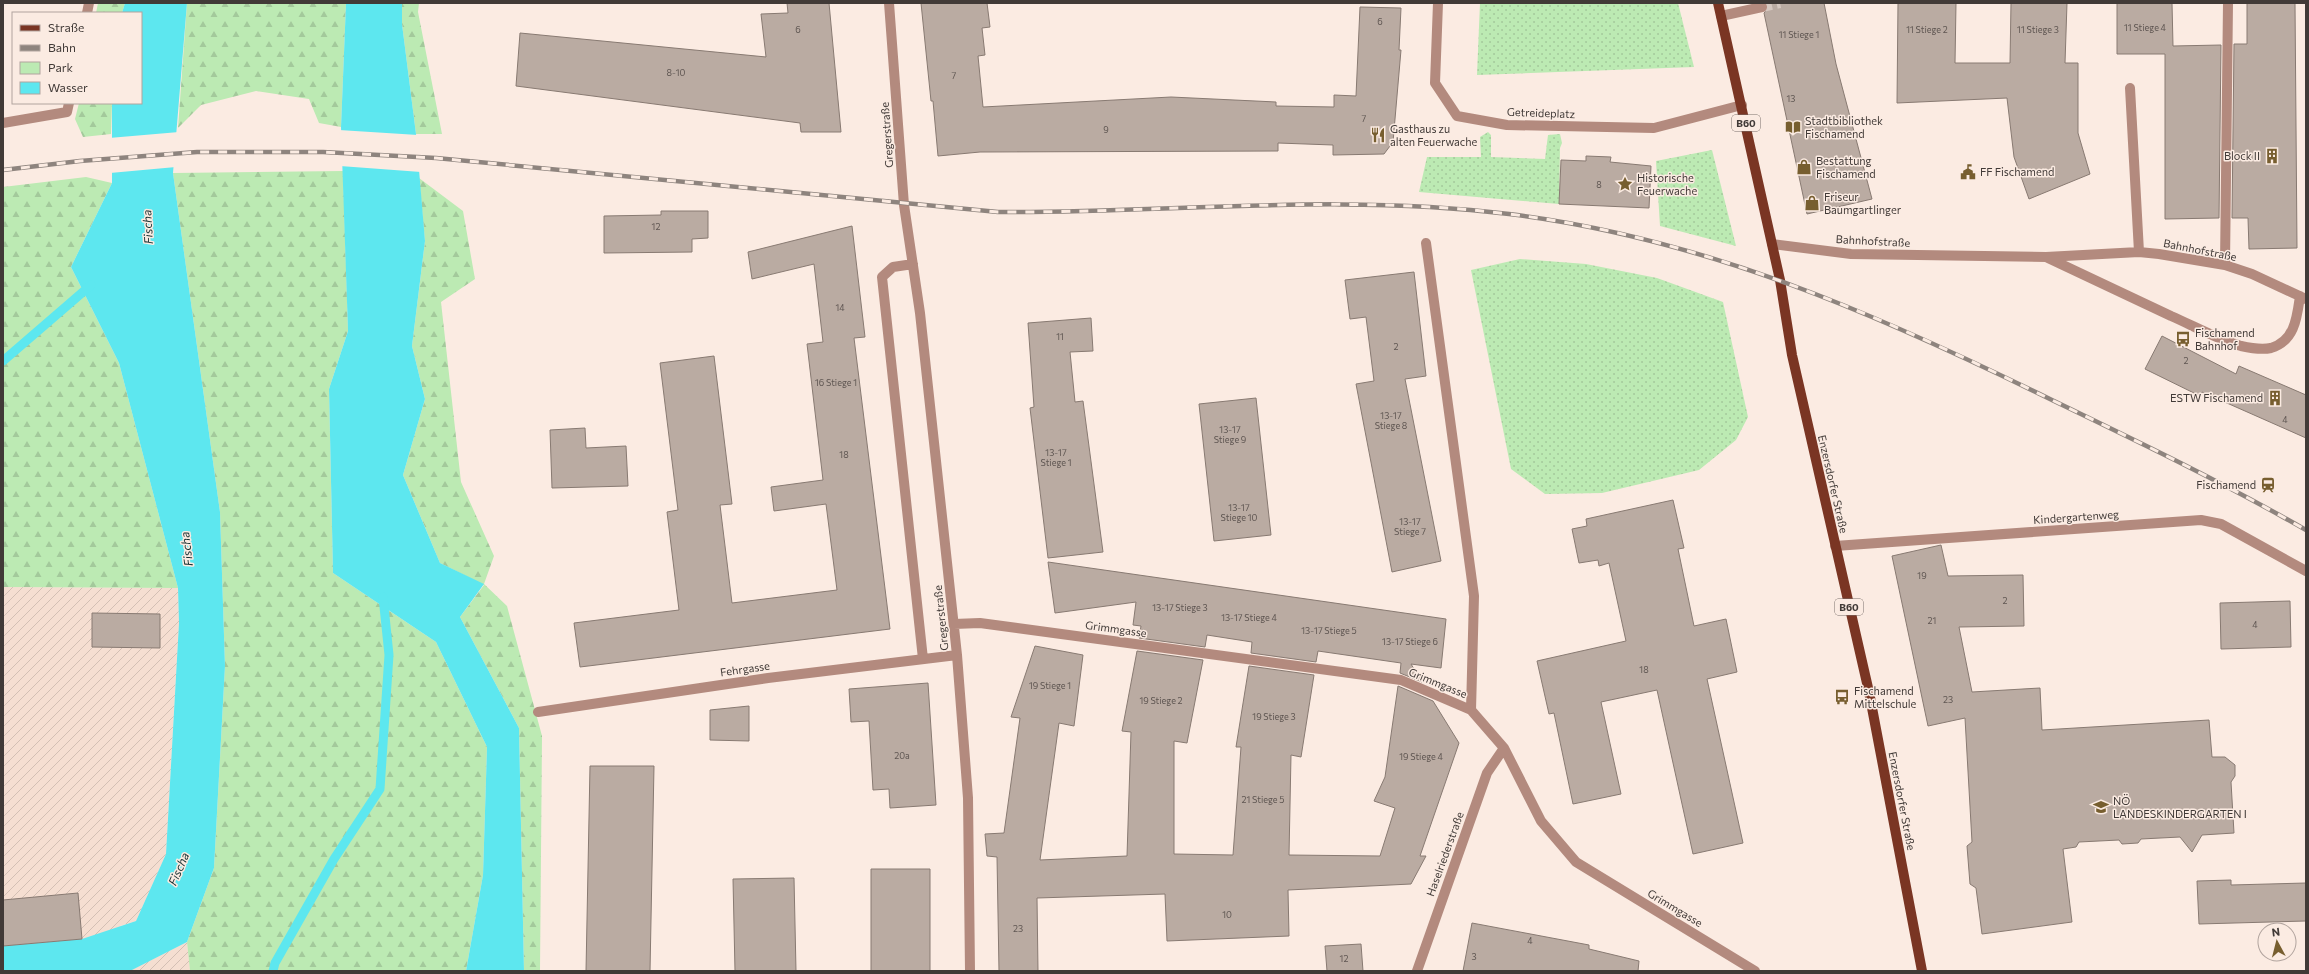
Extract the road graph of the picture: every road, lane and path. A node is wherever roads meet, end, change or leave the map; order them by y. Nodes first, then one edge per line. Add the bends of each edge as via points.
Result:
1 (889, 3) edge
2 (1438, 3) edge
3 (1718, 3) edge
4 (2228, 3) edge
5 (1762, 7) dead end
6 (1721, 16) junction
7 (2130, 88) dead end
8 (69, 104) edge
9 (1742, 105) junction
10 (3, 123) edge
11 (1426, 243) dead end
12 (1772, 244) junction
13 (2140, 252) junction
14 (2046, 257) junction
15 (913, 264) junction
16 (2225, 264) junction
17 (2303, 298) edge
18 (1835, 546) junction
19 (2306, 571) edge
20 (954, 624) junction
21 (957, 655) junction
22 (923, 659) junction
23 (1471, 710) junction
24 (538, 712) dead end
25 (1504, 748) junction
26 (970, 971) edge
27 (1417, 971) edge
28 (1755, 971) edge
29 (1922, 971) edge

1 - 15 street, Gregerstraße via 904,205
2 - 9 street, Getreideplatz via 1435,83 1457,116 1506,125 1654,128
3 - 6 main road, Enzersdorfer Straße / B60
4 - 16 street
5 - 6 street
6 - 9 main road, Enzersdorfer Straße / B60
7 - 13 street
8 - 10 street via 67,112
9 - 12 main road, Enzersdorfer Straße / B60
11 - 23 street via 1474,596
12 - 14 street, Bahnhofstraße via 1851,254
12 - 18 main road, Enzersdorfer Straße / B60 via 1792,355
13 - 14 street, Bahnhofstraße
13 - 16 street, Bahnhofstraße
14 - 17 street, Bahnhofstraße via 2192,325 2241,346 2258,349 2280,344 2289,335 2295,326
15 - 20 street, Gregerstraße
15 - 22 street, Gregerstraße via 893,267 882,277
16 - 17 street, Bahnhofstraße
18 - 19 street, Kindergartenweg via 2201,520 2221,524
18 - 29 main road, Enzersdorfer Straße / B60 via 1869,692
20 - 21 street, Gregerstraße
20 - 23 street, Grimmgasse via 980,623 1401,680
21 - 22 street, Fehrgasse
21 - 26 street, Gregerstraße via 968,798
22 - 24 street, Fehrgasse via 768,678
23 - 25 street, Grimmgasse
25 - 27 street, Haselriederstraße via 1487,773
25 - 28 street, Grimmgasse via 1541,821 1576,862

